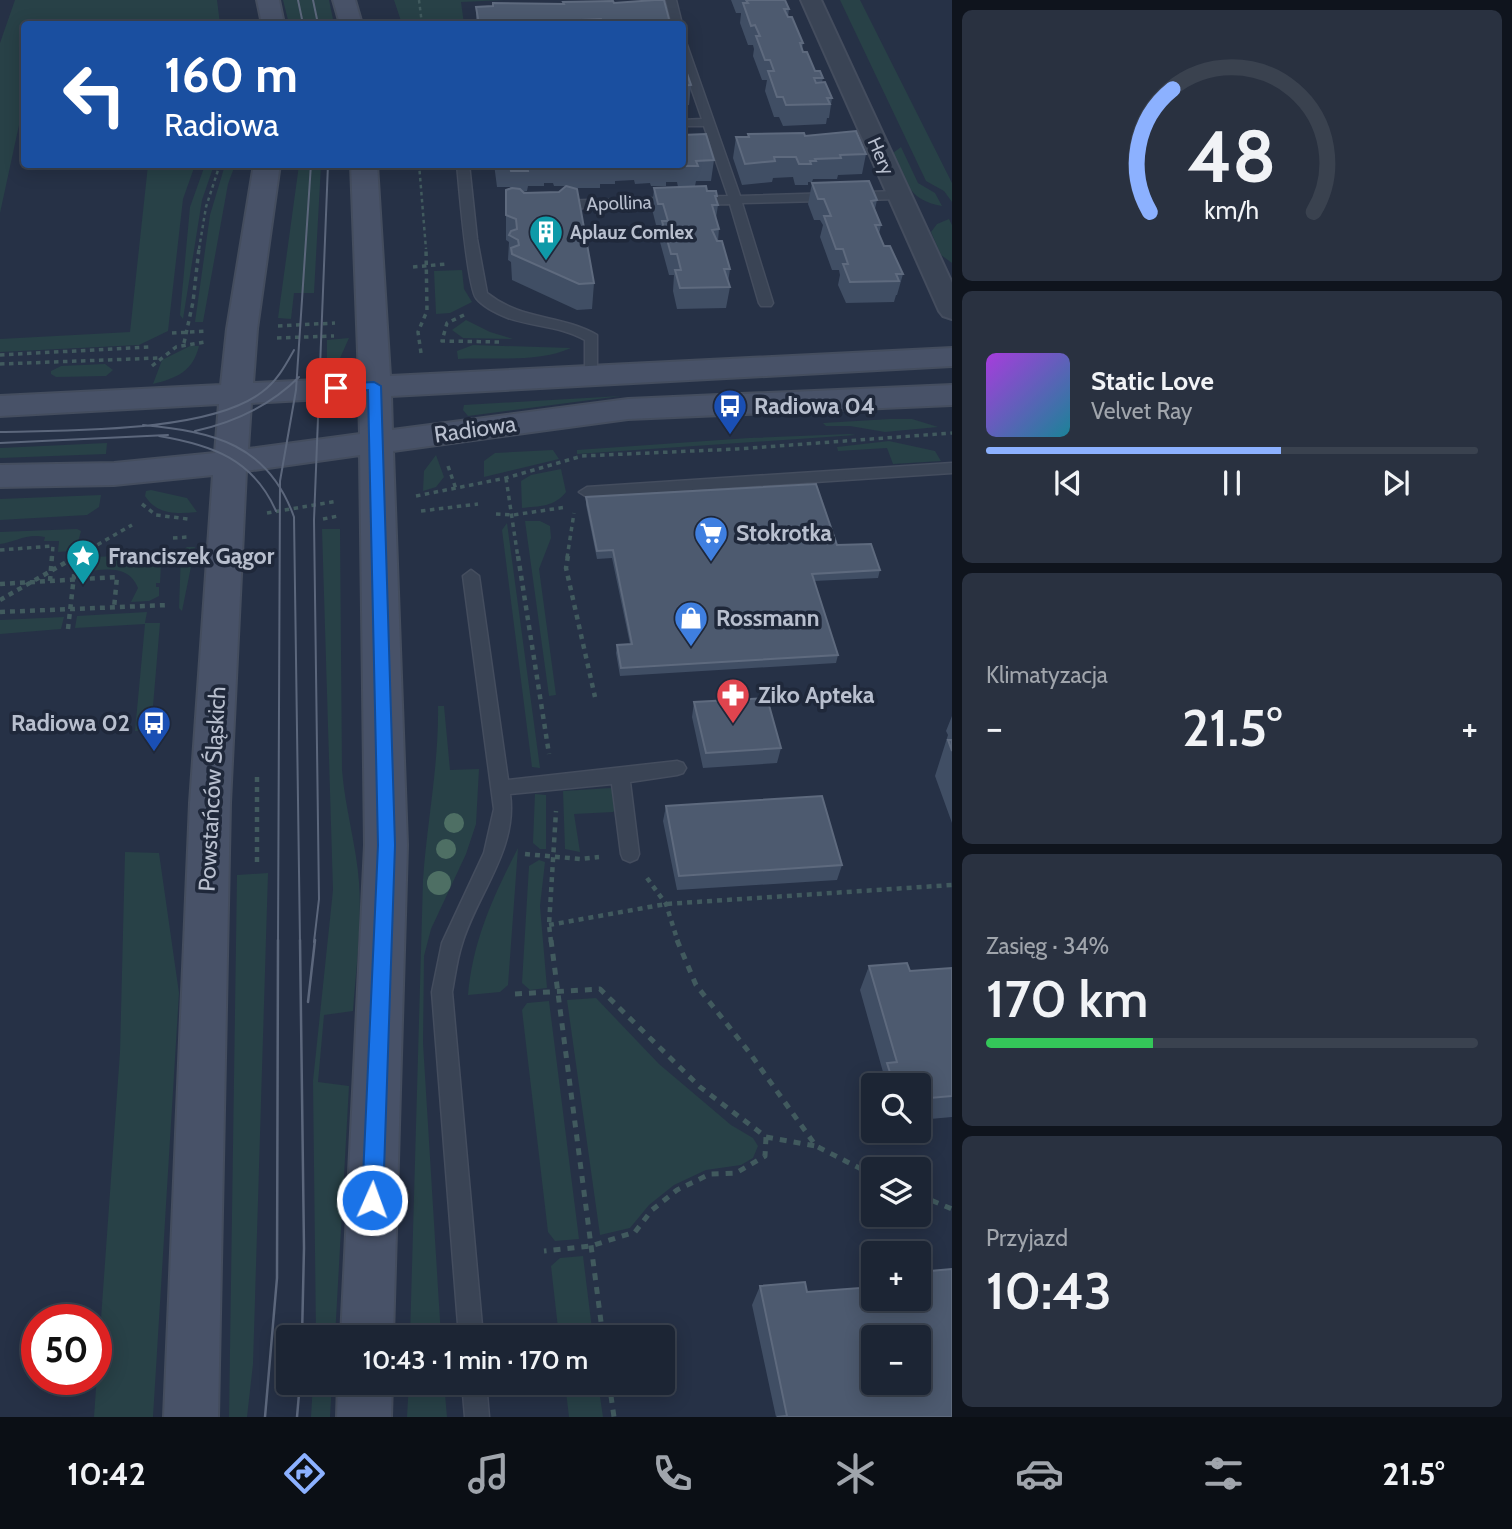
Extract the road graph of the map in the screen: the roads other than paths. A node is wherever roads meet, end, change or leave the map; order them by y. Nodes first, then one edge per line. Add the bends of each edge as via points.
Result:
1 (268, 0) edge
2 (344, 0) edge
3 (671, 0) edge
4 (811, 0) edge
5 (272, 21) edge
6 (350, 21) edge
7 (676, 21) edge
8 (686, 59) edge
9 (710, 122) junction
10 (686, 123) edge
11 (266, 168) edge
12 (364, 168) edge
13 (463, 168) edge
14 (899, 195) junction
15 (735, 199) junction
16 (544, 205) edge
17 (766, 303) dead end
18 (952, 311) edge
19 (952, 356) edge
20 (592, 375) junction
21 (374, 386) junction
22 (236, 393) junction
23 (952, 396) edge
24 (0, 406) edge
25 (375, 443) junction
26 (230, 462) junction
27 (952, 468) edge
28 (0, 476) edge
29 (587, 492) dead end
30 (471, 576) dead end
31 (677, 768) dead end
32 (620, 776) junction
33 (501, 788) junction
34 (630, 854) road end
35 (367, 1325) edge
36 (470, 1325) edge
37 (365, 1395) edge
38 (475, 1395) edge
39 (191, 1417) edge
40 (364, 1417) edge
41 (477, 1417) edge

1 - 5 main road
2 - 6 main road
3 - 7 lane
4 - 14 street, Hery
8 - 9 lane
9 - 10 lane
9 - 15 lane
11 - 22 main road, Powstańców Śląskich
12 - 21 main road
13 - 20 lane via 481,295 506,314 582,330 592,338
14 - 15 lane, Apollina
14 - 18 street, Hery
15 - 16 lane, Apollina
15 - 17 lane
19 - 20 main road, Radiowa
20 - 21 main road, Radiowa
21 - 22 main road, Radiowa
21 - 25 main road
22 - 24 main road, Radiowa
22 - 26 main road, Powstańców Śląskich
23 - 25 main road, Radiowa via 628,409
25 - 26 main road, Radiowa
25 - 35 main road via 386,845
26 - 28 main road, Radiowa via 114,474
26 - 39 main road, Powstańców Śląskich via 210,803
27 - 29 lane
30 - 33 lane
31 - 32 lane
32 - 33 lane
32 - 34 lane
33 - 36 lane via 503,808 493,853 452,943 442,992
37 - 40 main road
38 - 41 lane

